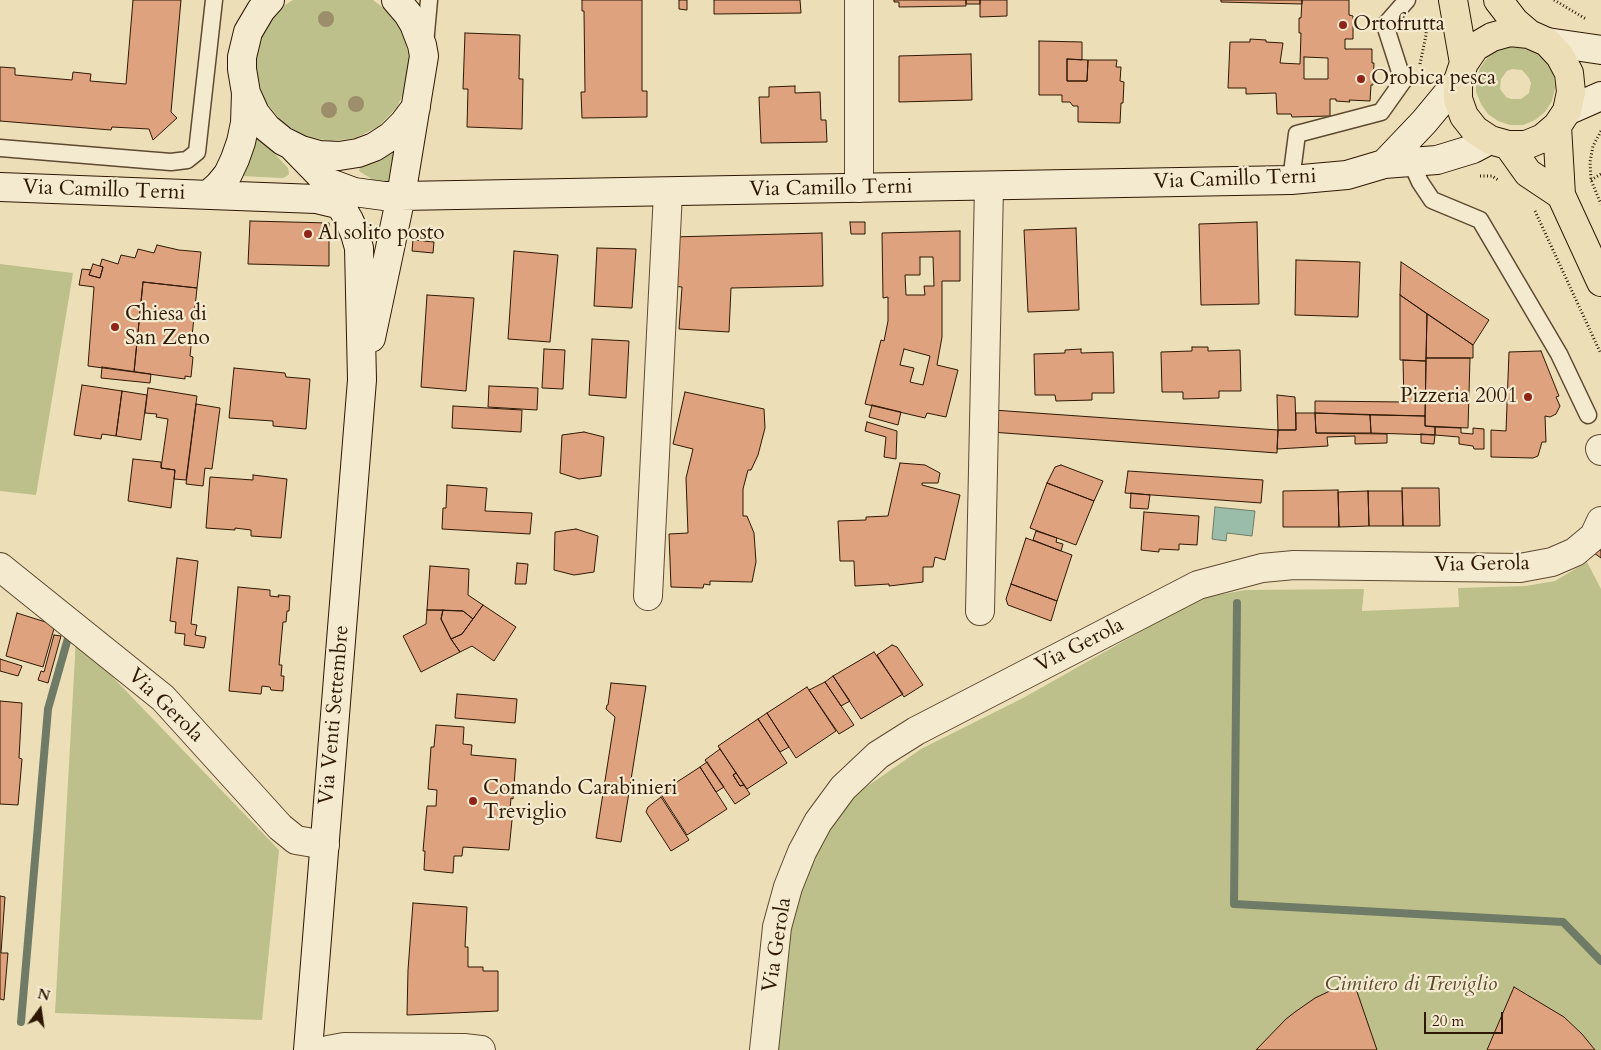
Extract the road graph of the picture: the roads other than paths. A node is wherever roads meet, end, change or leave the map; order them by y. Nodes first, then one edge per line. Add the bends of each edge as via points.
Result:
1 (214, 0) edge
2 (270, 0) edge
3 (396, 0) edge
4 (429, 0) edge
5 (859, 0) edge
6 (1407, 0) edge
7 (1453, 0) edge
8 (1498, 0) edge
9 (253, 11) edge
10 (1538, 38) junction
11 (1601, 50) edge
12 (424, 56) junction
13 (1461, 72) junction
14 (246, 93) junction
15 (1601, 96) edge
16 (416, 107) junction
17 (1562, 118) junction
18 (1499, 143) junction
19 (292, 146) junction
20 (0, 148) edge
21 (1411, 162) junction
22 (1384, 164) junction
23 (1291, 180) junction
24 (0, 187) edge
25 (989, 187) junction
26 (859, 188) junction
27 (668, 192) junction
28 (334, 194) junction
29 (208, 195) junction
30 (1561, 195) junction
31 (401, 196) junction
32 (1601, 282) edge
33 (362, 380) junction
34 (1588, 415) dead end
35 (1601, 521) edge
36 (0, 567) edge
37 (648, 596) dead end
38 (980, 610) dead end
39 (324, 845) junction
40 (308, 1050) edge
41 (328, 1050) edge
42 (481, 1050) edge
43 (764, 1050) edge

1 - 20 lane via 197,152 187,160 154,161
2 - 9 street via 260,10
3 - 12 street via 414,24
4 - 12 lane
5 - 26 street
6 - 23 lane via 1386,26 1403,81 1381,112 1297,134
7 - 13 main road
8 - 10 main road via 1515,22
9 - 14 street via 242,57
10 - 11 street
10 - 13 main road via 1510,32 1492,37 1475,47
10 - 17 main road via 1560,56 1569,73 1571,92
12 - 16 street, Via Venti Settembre
13 - 18 main road via 1458,99 1464,116 1475,130
13 - 22 street, Via Camillo Terni via 1424,122
14 - 19 street via 267,128
14 - 29 street, Via Camillo Terni via 245,123 235,159 228,174
15 - 17 street
16 - 19 street via 391,136 358,153 329,156
16 - 31 street, Via Venti Settembre
17 - 18 main road via 1543,138 1526,144
17 - 30 main road
18 - 21 street, Via Camillo Terni via 1437,160
18 - 30 main road via 1528,173
19 - 28 street, Via Camillo Terni
21 - 22 street, Via Camillo Terni
21 - 34 lane via 1432,200 1480,220 1559,354
22 - 23 street, Via Camillo Terni via 1347,175
23 - 25 street, Via Camillo Terni
24 - 29 street, Via Camillo Terni
25 - 26 street, Via Camillo Terni
25 - 38 street
26 - 27 street, Via Camillo Terni
27 - 31 street, Via Camillo Terni
27 - 37 street
28 - 29 street, Via Camillo Terni via 316,199
28 - 31 street, Via Camillo Terni via 354,192
28 - 33 street, Via Venti Settembre via 359,248
30 - 32 main road
31 - 33 street, Via Venti Settembre
33 - 39 street, Via Venti Settembre
35 - 43 street, Via Gerola via 1594,536 1575,552 1552,562 1520,568 1294,565 1262,568 1198,585 916,731 878,755 843,788 818,822 788,887 777,927
36 - 39 street, Via Gerola via 163,698 280,827 296,840
39 - 40 street, Via Venti Settembre
41 - 42 street via 353,1047

